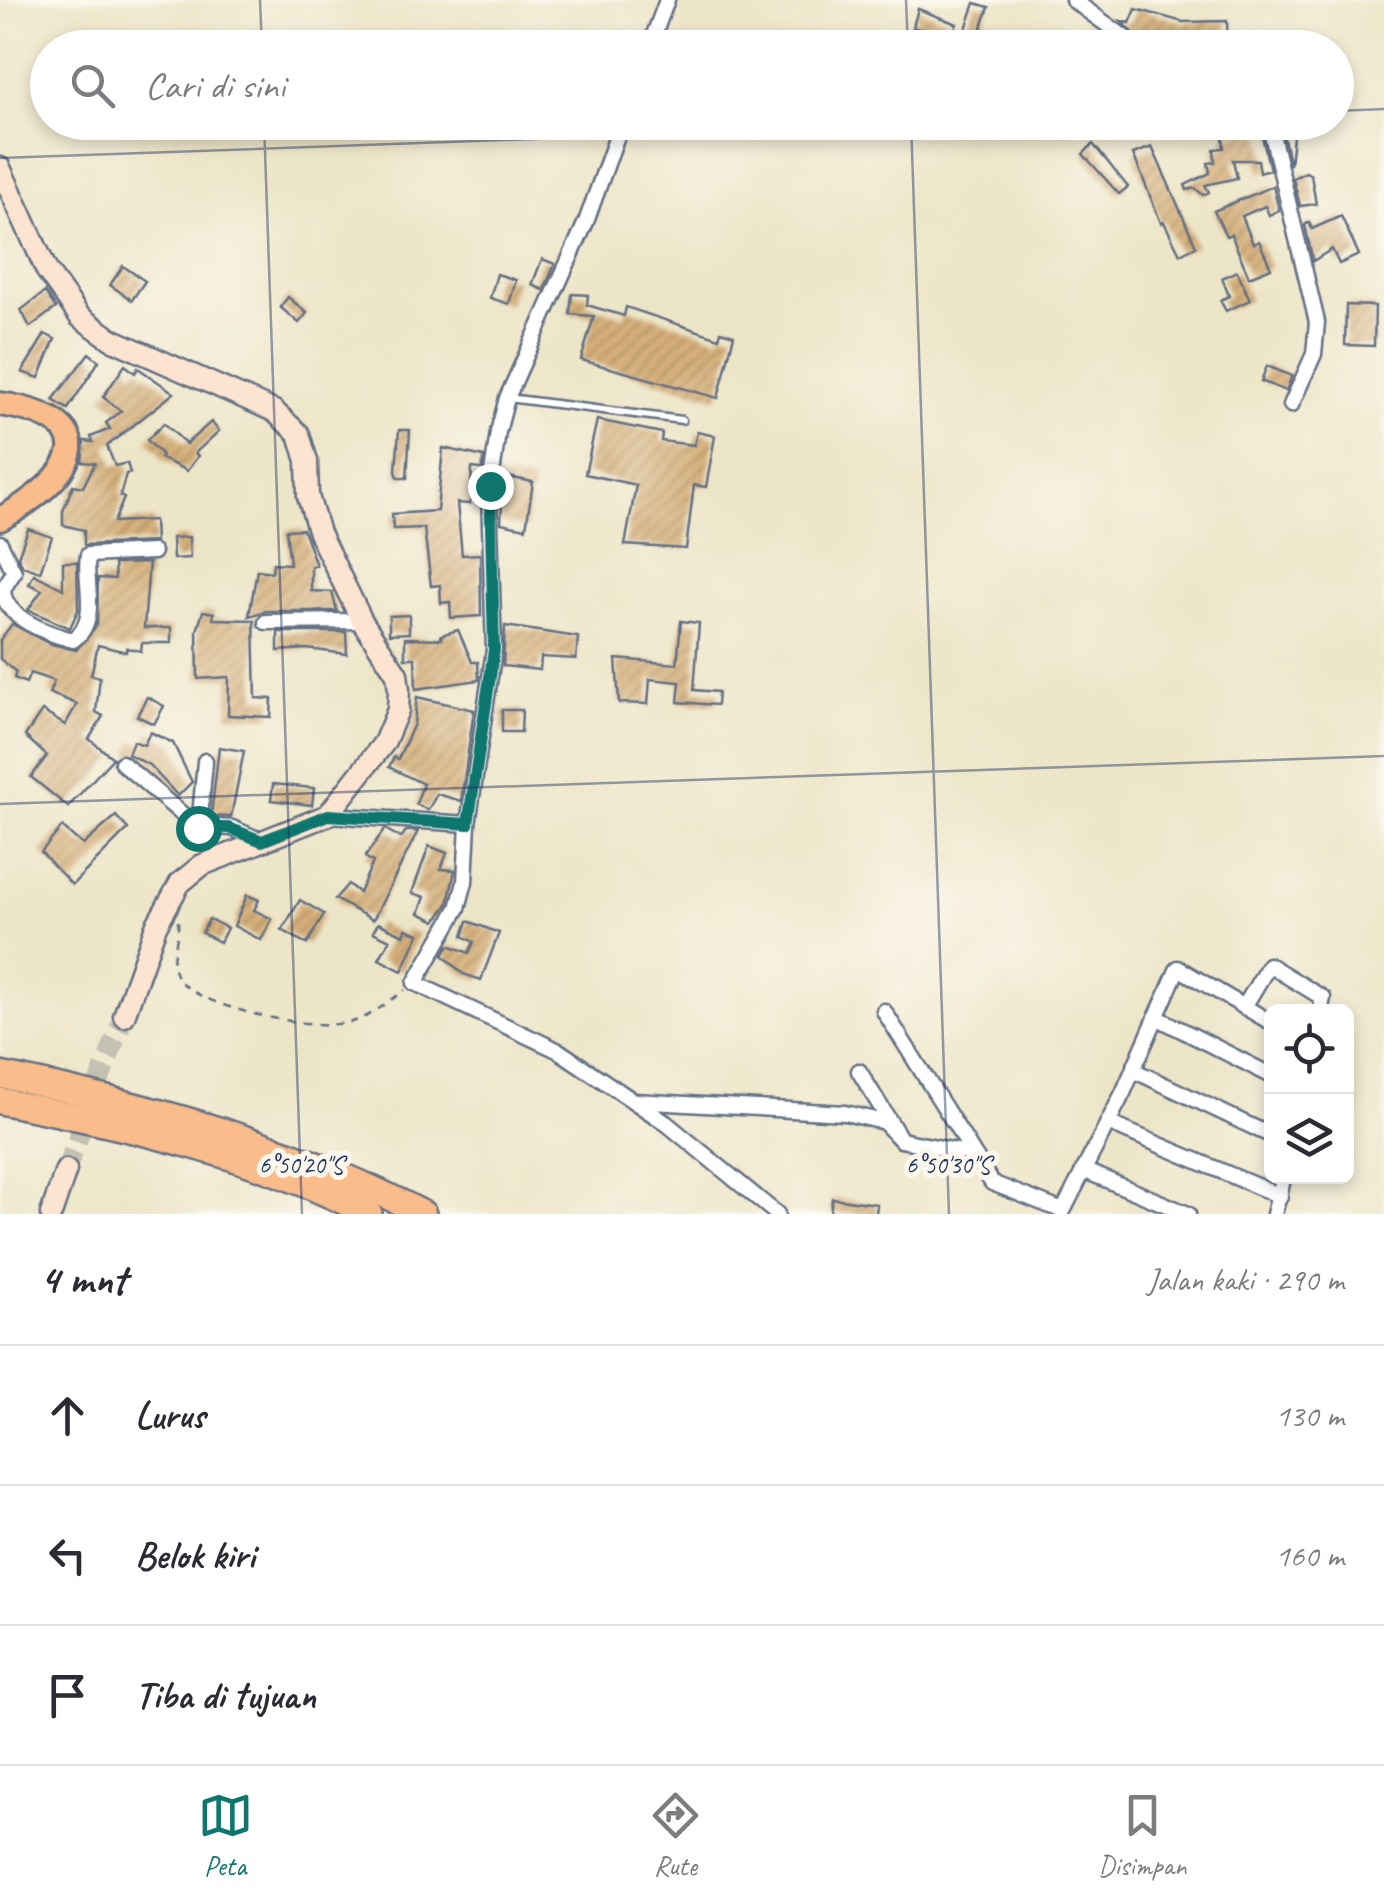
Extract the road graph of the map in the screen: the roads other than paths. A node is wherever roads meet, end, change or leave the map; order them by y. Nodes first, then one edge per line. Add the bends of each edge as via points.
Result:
1 (666, 0) edge
2 (1072, 0) edge
3 (655, 30) edge
4 (1114, 30) edge
5 (616, 140) edge
6 (1274, 140) edge
7 (1, 171) edge
8 (507, 398) junction
9 (0, 404) edge
10 (1291, 405) dead end
11 (682, 420) dead end
12 (0, 518) edge
13 (0, 543) edge
14 (153, 552) dead end
15 (362, 621) junction
16 (266, 622) dead end
17 (204, 760) dead end
18 (122, 763) dead end
19 (328, 815) junction
20 (468, 824) junction
21 (198, 828) junction
22 (262, 841) junction
23 (1322, 1004) edge
24 (1244, 1007) junction
25 (884, 1011) dead end
26 (124, 1016) tunnel mouth
27 (1156, 1017) junction
28 (1264, 1018) edge
29 (1133, 1070) junction
30 (859, 1071) dead end
31 (1264, 1072) edge
32 (0, 1075) edge
33 (0, 1101) edge
34 (633, 1101) junction
35 (1108, 1123) junction
36 (1264, 1132) edge
37 (902, 1140) junction
38 (972, 1154) junction
39 (66, 1170) tunnel mouth
40 (1083, 1170) junction
41 (1282, 1184) edge
42 (1280, 1196) junction
43 (1065, 1212) edge
44 (52, 1214) edge
45 (368, 1214) edge
46 (423, 1214) edge
47 (777, 1214) edge
48 (1188, 1214) edge
49 (1274, 1214) edge

1 - 3 street
2 - 4 street
5 - 8 street
6 - 10 street via 1317,322 1314,354
7 - 15 main road via 47,271 80,316 111,339 291,424 305,446 312,512
8 - 11 lane
8 - 20 street via 490,486 493,664
9 - 12 main road via 49,414 60,421 69,443 54,481
13 - 14 street via 14,572 3,589 6,603 39,630 73,640 88,614 88,555
15 - 16 street
15 - 19 main road via 397,674 398,710 384,743
17 - 21 street
18 - 21 street
19 - 20 street
19 - 22 main road
20 - 34 street via 458,908 415,984 559,1051
21 - 22 street via 229,828
22 - 26 main road via 202,865 166,904
23 - 24 street via 1323,998 1268,965
24 - 27 street via 1178,968
24 - 28 street
25 - 38 street
27 - 29 street
27 - 31 street
29 - 35 street
29 - 36 street
30 - 37 street
32 - 46 highway via 118,1099 248,1138 359,1180
33 - 45 highway via 112,1124 240,1162
34 - 37 street via 845,1113 884,1122
34 - 47 street
35 - 40 street
35 - 42 street
37 - 38 street
38 - 43 street via 992,1183
39 - 44 main road
40 - 43 street
40 - 48 street
41 - 42 street
42 - 49 street

